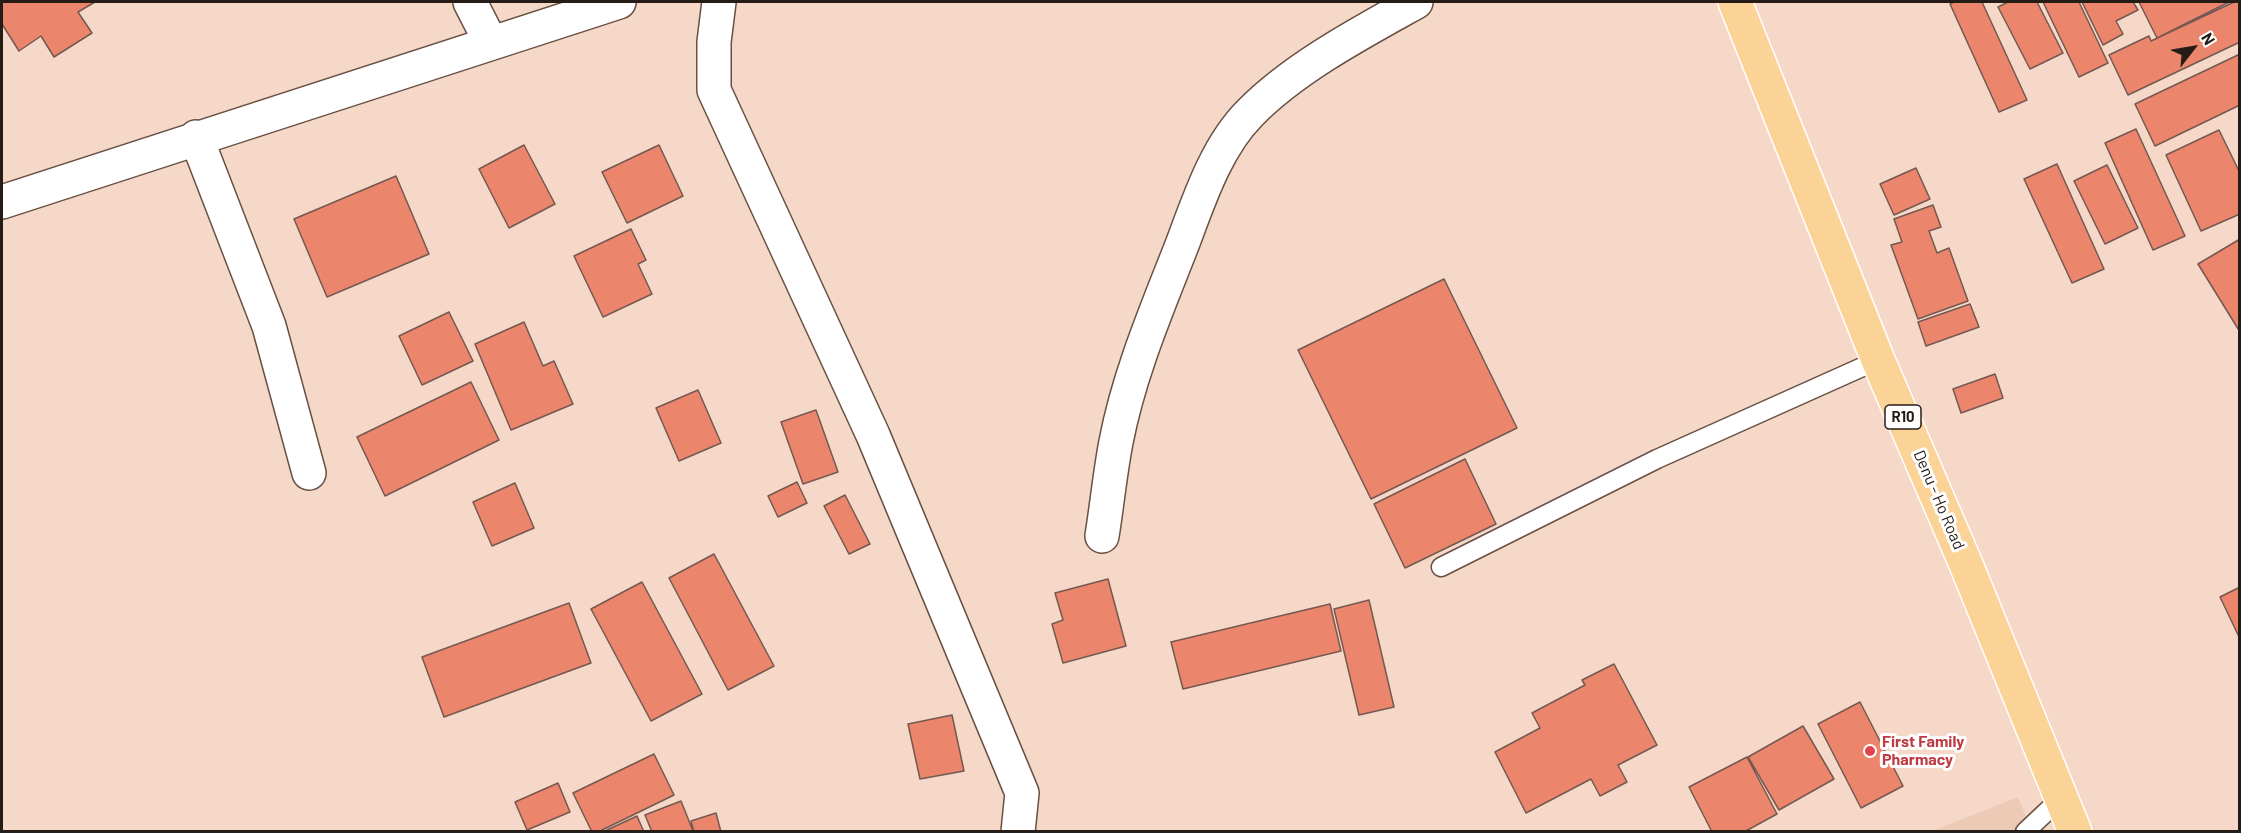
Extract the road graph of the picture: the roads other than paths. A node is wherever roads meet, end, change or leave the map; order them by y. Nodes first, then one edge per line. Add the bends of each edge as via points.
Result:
1 (470, 2) edge
2 (619, 2) edge
3 (719, 2) edge
4 (1416, 2) edge
5 (1735, 2) edge
6 (491, 43) junction
7 (196, 137) junction
8 (2, 202) edge
9 (1878, 360) junction
10 (309, 473) dead end
11 (1102, 536) dead end
12 (1441, 567) dead end
13 (2061, 798) junction
14 (1018, 831) edge
15 (2025, 831) edge
16 (2075, 831) edge

1 - 6 street
2 - 6 street
3 - 14 street via 714,90 873,435 1022,793
4 - 11 street via 1275,91 1249,114 1223,152 1201,195 1149,325 1116,441
5 - 9 main road, Denu - Ho Road / R10
6 - 7 street
7 - 8 street
7 - 10 street via 269,326
9 - 12 lane via 1658,459
9 - 13 main road, Denu - Ho Road / R10
13 - 15 lane
13 - 16 main road, Denu - Ho Road / R10

